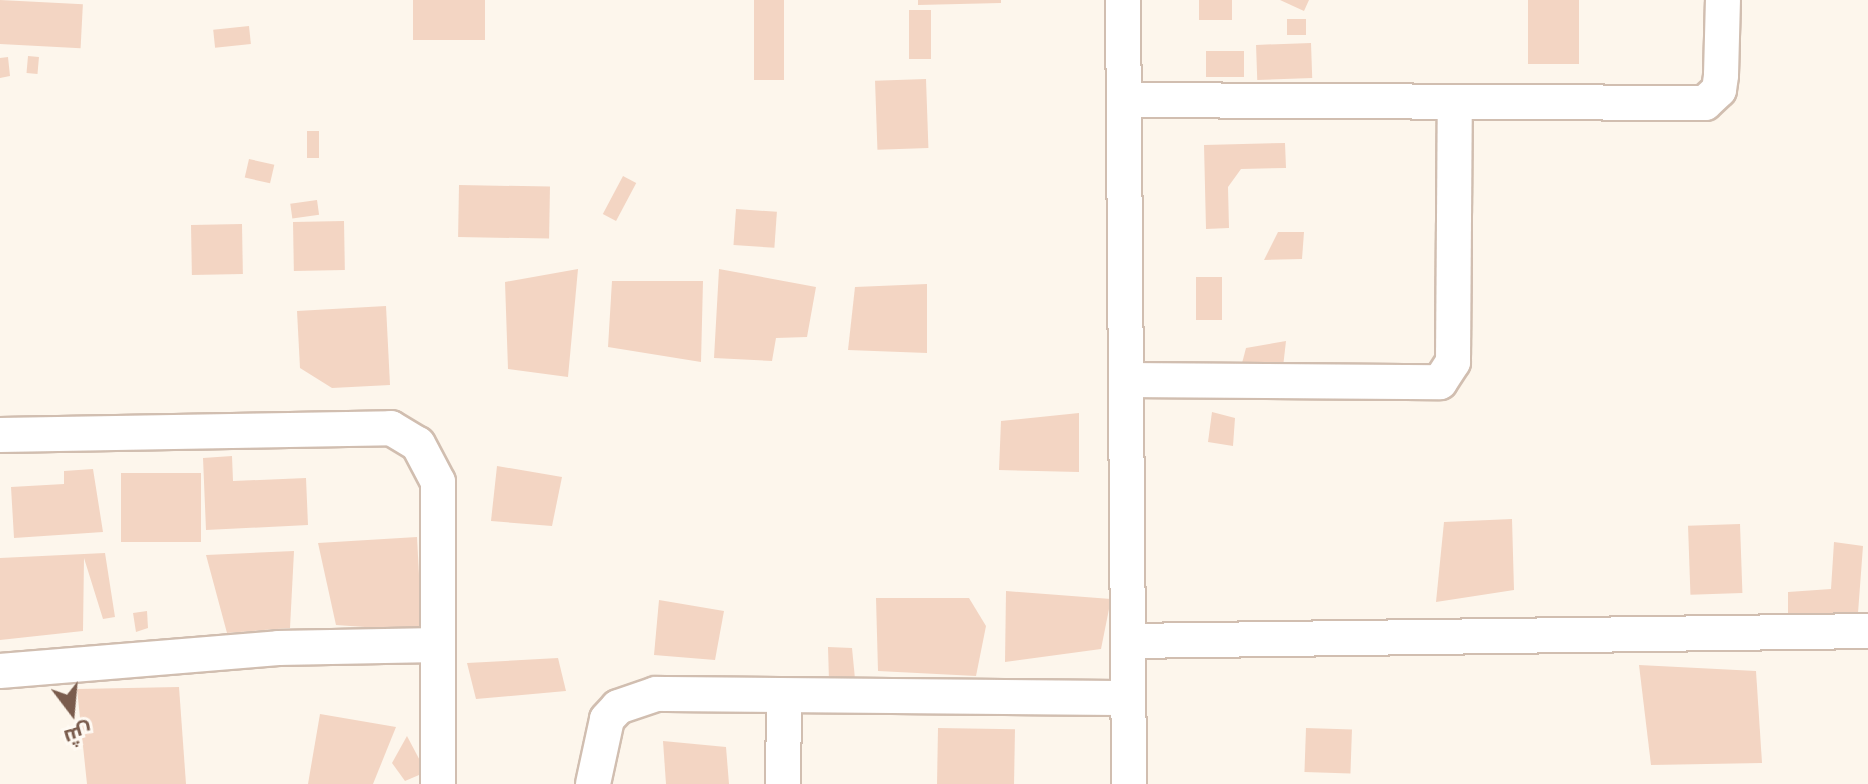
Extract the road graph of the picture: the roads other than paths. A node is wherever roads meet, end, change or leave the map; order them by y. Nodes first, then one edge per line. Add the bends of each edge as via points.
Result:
1 (1123, 0) edge
2 (1723, 0) edge
3 (1124, 100) junction
4 (1455, 102) junction
5 (1126, 380) junction
6 (0, 435) edge
7 (1868, 631) edge
8 (1128, 641) junction
9 (438, 645) junction
10 (0, 671) edge
11 (784, 697) junction
12 (1128, 698) junction
13 (438, 784) edge
14 (593, 784) edge
15 (783, 784) edge
16 (1129, 784) edge

1 - 3 street
2 - 4 street via 1719,90 1705,103
3 - 4 street
3 - 5 street
4 - 5 street via 1453,362 1440,382
5 - 8 street
6 - 9 street via 391,428 418,444 438,482
7 - 8 street
8 - 12 street
9 - 10 street via 278,648
9 - 13 street
11 - 12 street
11 - 14 street via 656,694 635,699 607,719
11 - 15 street
12 - 16 street

